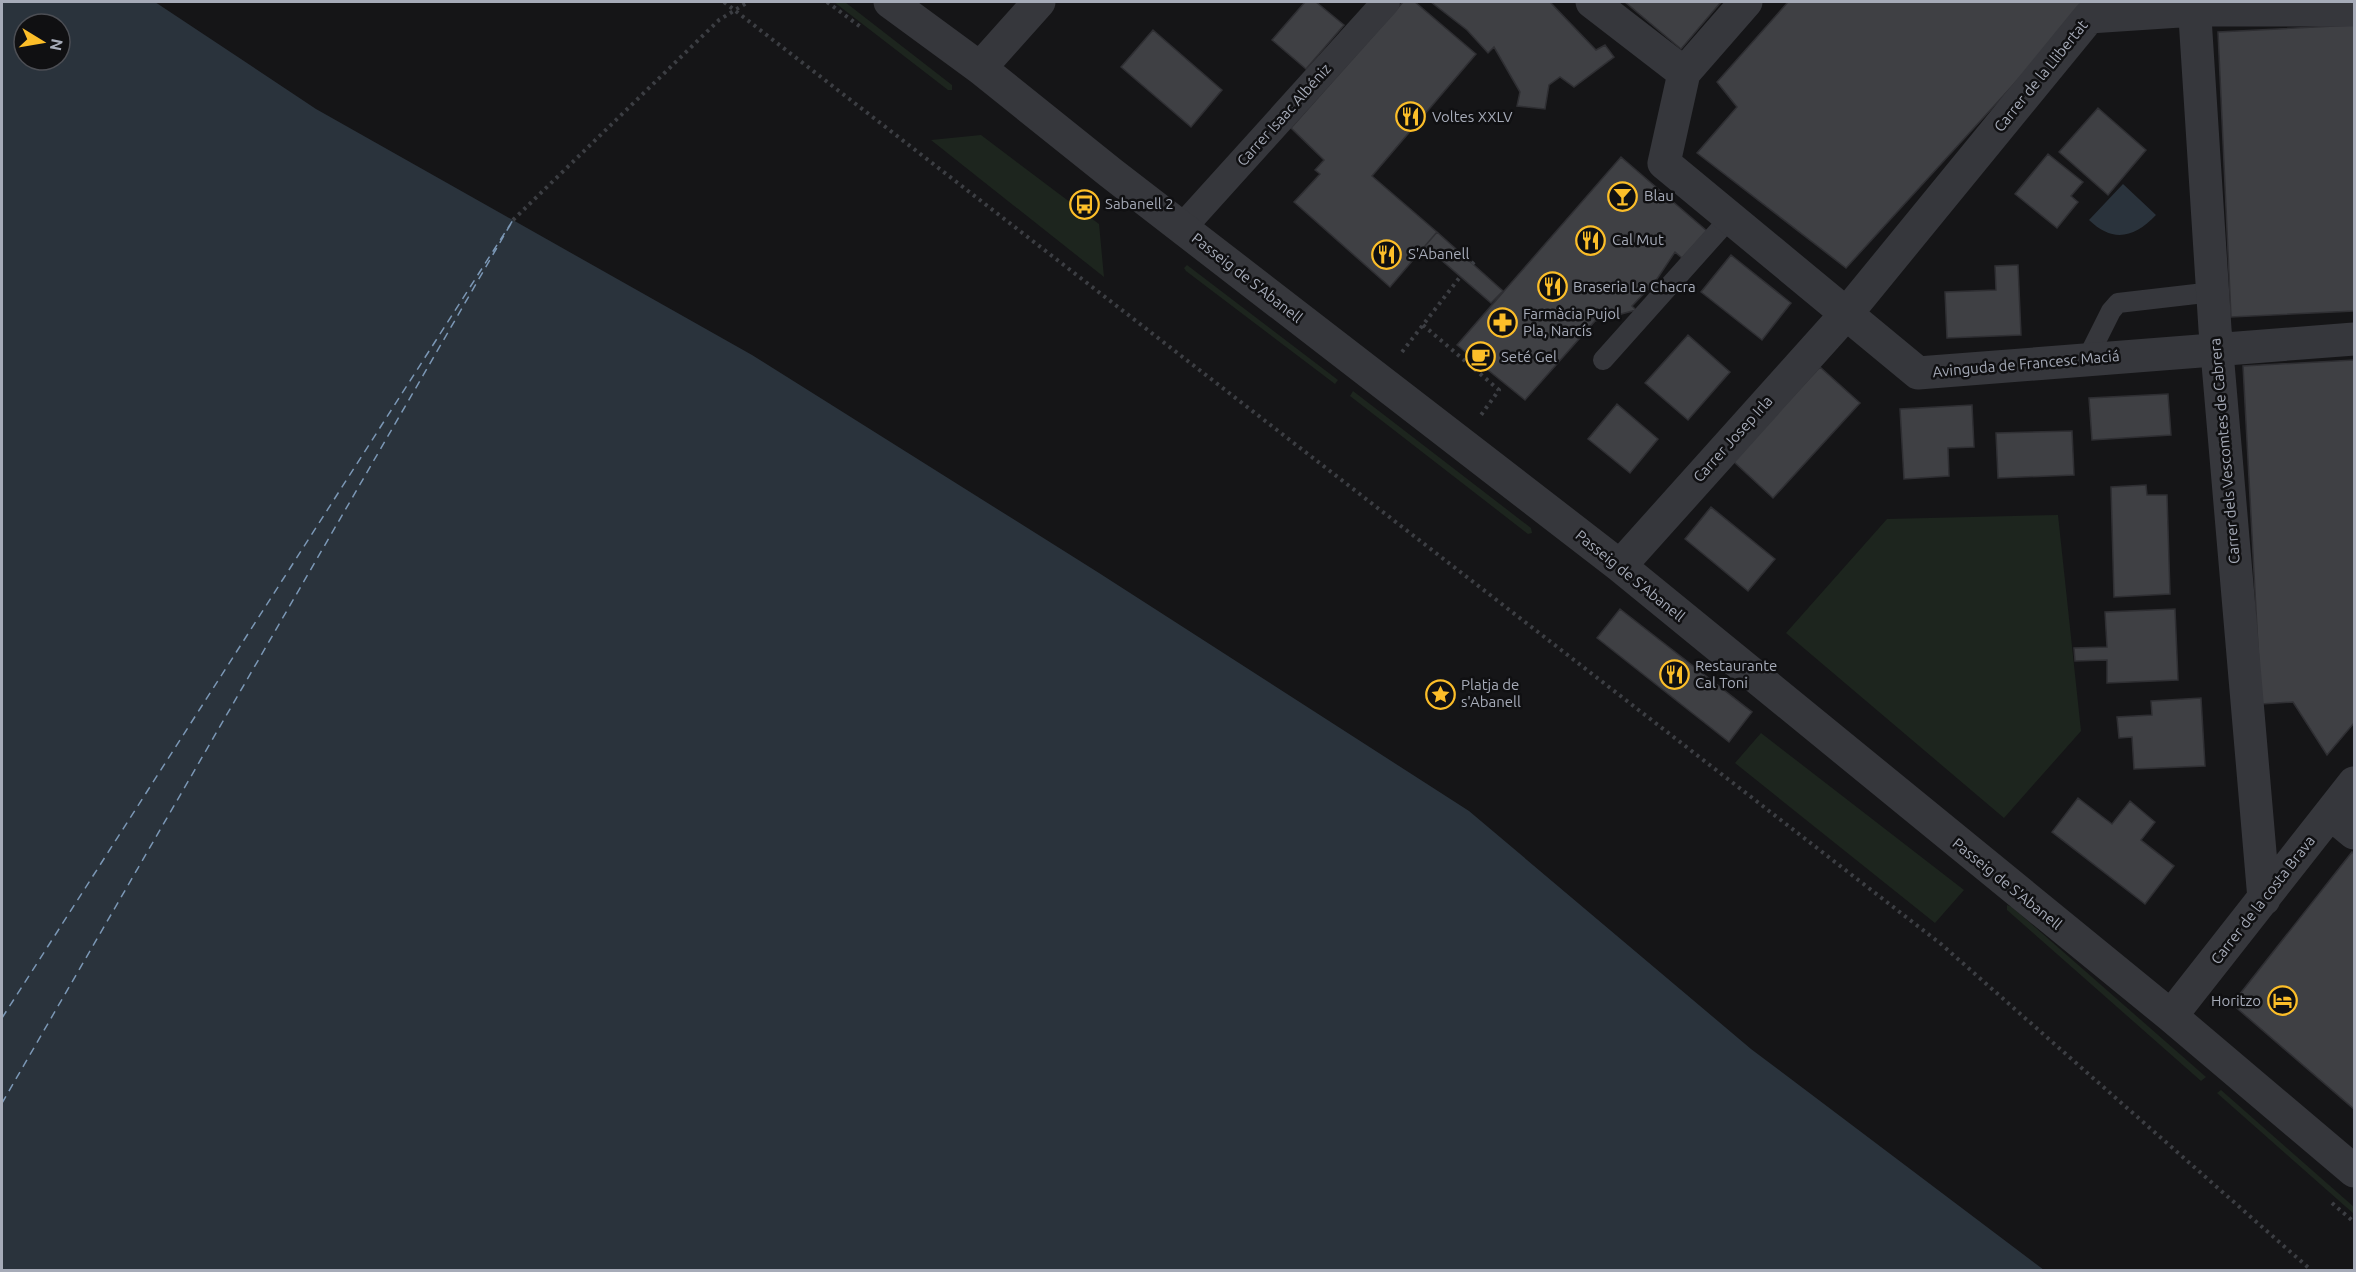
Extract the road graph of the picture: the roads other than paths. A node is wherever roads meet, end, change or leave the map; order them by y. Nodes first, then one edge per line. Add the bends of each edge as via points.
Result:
1 (890, 2) edge
2 (1039, 2) edge
3 (1386, 2) edge
4 (1592, 2) edge
5 (1746, 2) edge
6 (2195, 6) edge
7 (2355, 10) edge
8 (980, 68) junction
9 (1684, 73) junction
10 (1730, 218) junction
11 (1182, 228) junction
12 (2213, 292) junction
13 (1847, 313) junction
14 (2355, 339) edge
15 (2216, 348) junction
16 (2087, 359) junction
17 (1603, 360) dead end
18 (1620, 566) junction
19 (2355, 783) edge
20 (2343, 823) edge
21 (2264, 899) junction
22 (2171, 1016) junction
23 (2355, 1171) edge

1 - 8 street, Passeig de S'Abanell
2 - 8 street
3 - 11 street, Carrer Isaac Albéniz
4 - 9 street
5 - 9 street
6 - 7 street, Carrer de la Llibertat
6 - 12 street, Carrer dels Vescomtes de Cabrera
6 - 13 street, Carrer de la Llibertat via 2089,17
8 - 11 street, Passeig de S'Abanell
9 - 10 street, Avinguda de Francesc Maciá via 1664,163
10 - 13 street, Avinguda de Francesc Maciá
10 - 17 lane
11 - 18 street, Passeig de S'Abanell
12 - 15 street, Carrer dels Vescomtes de Cabrera
12 - 16 lane via 2118,303
13 - 16 street, Avinguda de Francesc Maciá via 1918,374
13 - 18 street, Carrer Josep Irla
14 - 15 street, Avinguda de Francesc Maciá
15 - 16 street, Avinguda de Francesc Maciá
15 - 21 street, Carrer dels Vescomtes de Cabrera
18 - 22 street, Passeig de S'Abanell
19 - 20 street, Carrer de la costa Brava
20 - 21 street, Carrer de la costa Brava
21 - 22 street, Carrer de la costa Brava
22 - 23 street, Passeig de S'Abanell

